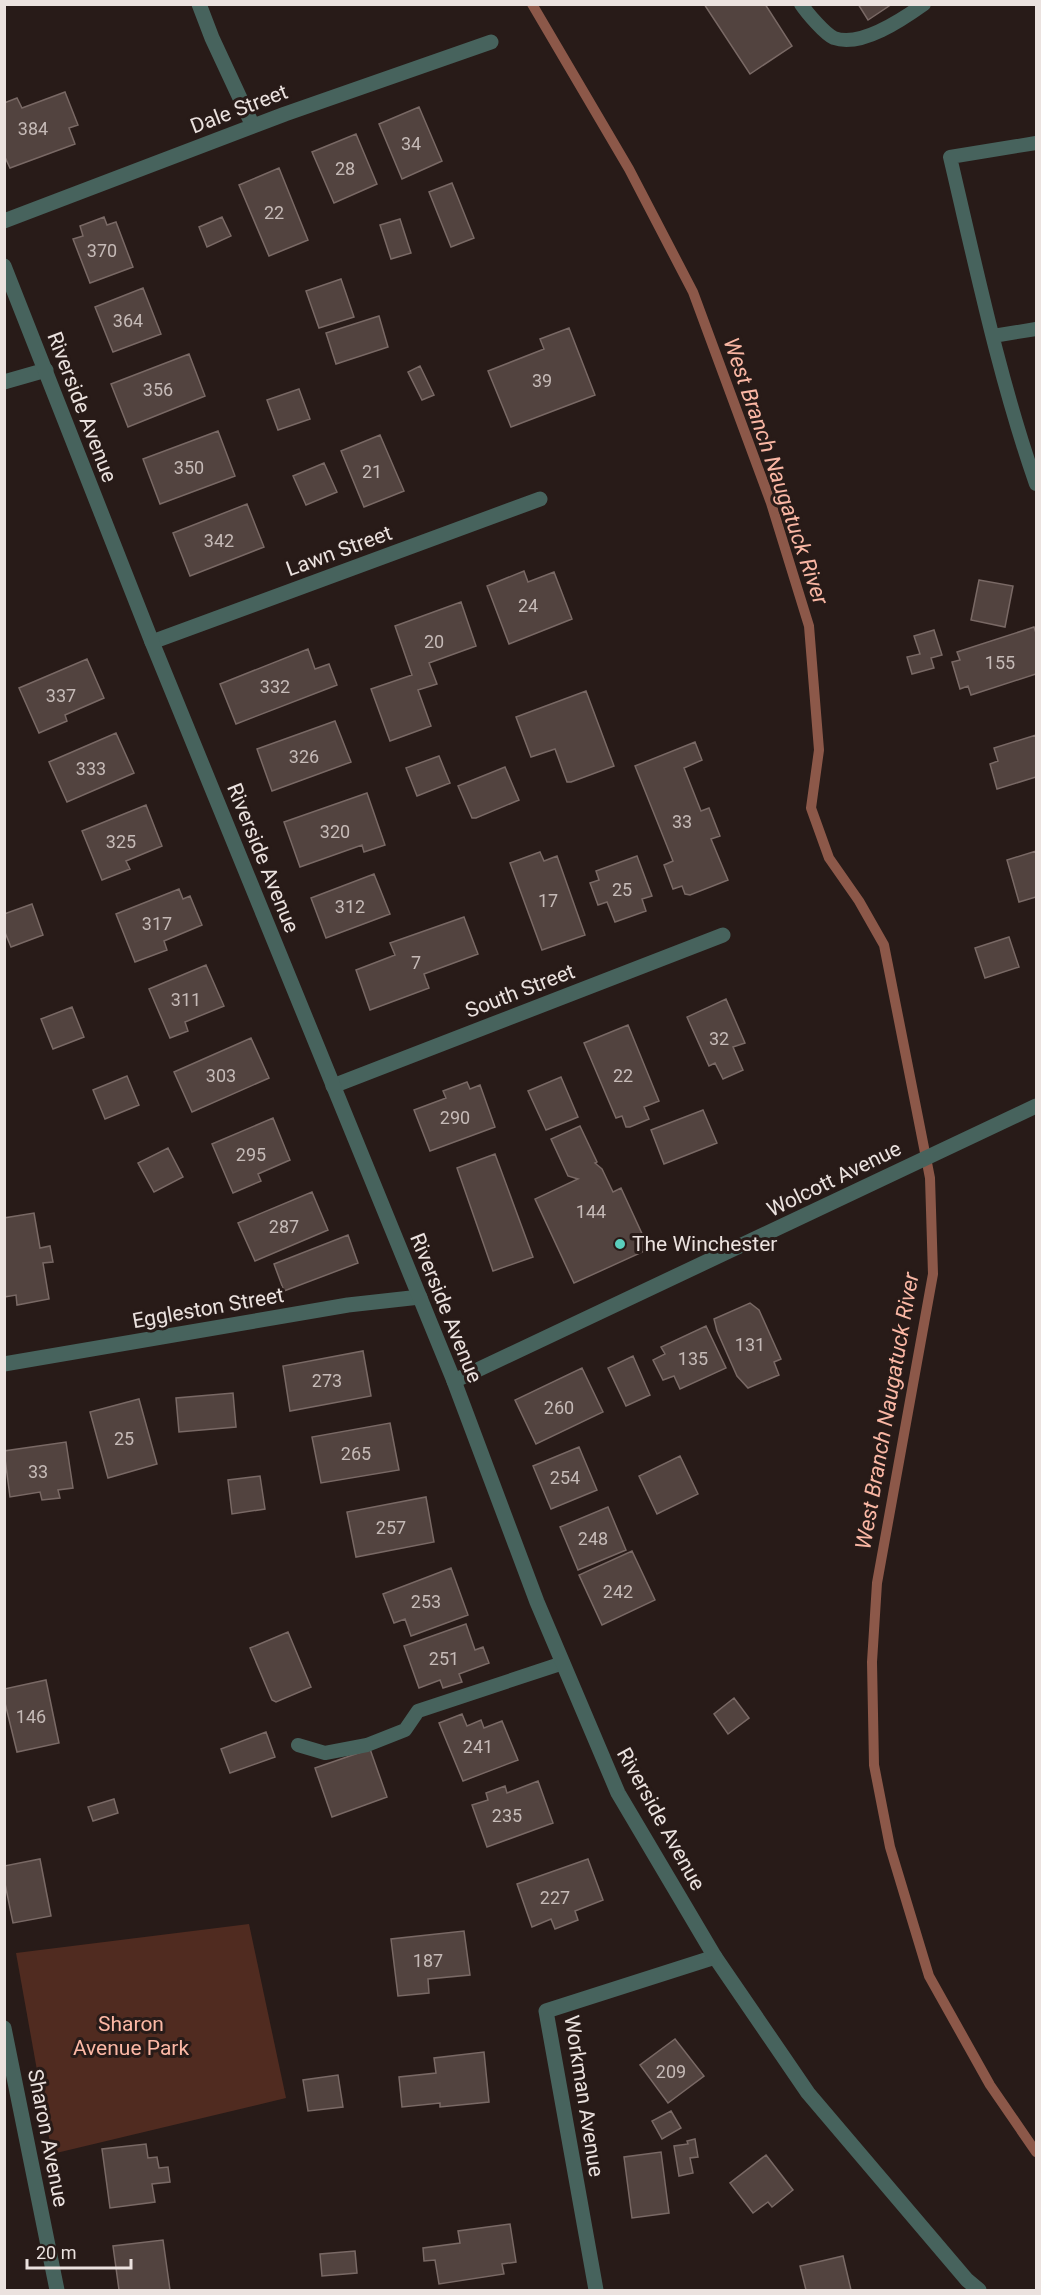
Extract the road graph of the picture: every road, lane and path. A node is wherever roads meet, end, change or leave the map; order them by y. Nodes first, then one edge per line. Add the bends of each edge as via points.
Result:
1 (200, 4) edge
2 (801, 4) edge
3 (924, 4) edge
4 (491, 42) dead end
5 (253, 126) junction
6 (1036, 143) edge
7 (4, 221) edge
8 (4, 266) edge
9 (1036, 329) edge
10 (993, 336) junction
11 (46, 370) junction
12 (4, 382) edge
13 (1036, 484) edge
14 (540, 498) dead end
15 (152, 642) junction
16 (723, 935) dead end
17 (333, 1086) junction
18 (1036, 1106) edge
19 (420, 1297) junction
20 (4, 1364) edge
21 (454, 1381) junction
22 (563, 1663) junction
23 (298, 1746) dead end
24 (715, 1957) junction
25 (4, 2028) edge
26 (57, 2290) edge
27 (596, 2290) edge
28 (979, 2290) edge

1 - 5 street
2 - 3 lane via 834,38 860,39 893,25
4 - 5 street, Dale Street
5 - 7 street, Dale Street
6 - 10 lane via 950,158
8 - 11 street, Riverside Avenue
9 - 10 lane
10 - 13 lane
11 - 12 street
11 - 15 street, Riverside Avenue
14 - 15 street, Lawn Street
15 - 17 street, Riverside Avenue
16 - 17 street, South Street
17 - 19 street, Riverside Avenue
18 - 21 street, Wolcott Avenue
19 - 20 street, Eggleston Street via 348,1305
19 - 21 street, Riverside Avenue
21 - 22 street, Riverside Avenue
22 - 23 lane via 418,1711 405,1730 366,1746 326,1753
22 - 24 street, Riverside Avenue via 618,1793
24 - 27 street, Workman Avenue via 546,2011
24 - 28 street, Riverside Avenue via 808,2093
25 - 26 street, Sharon Avenue

